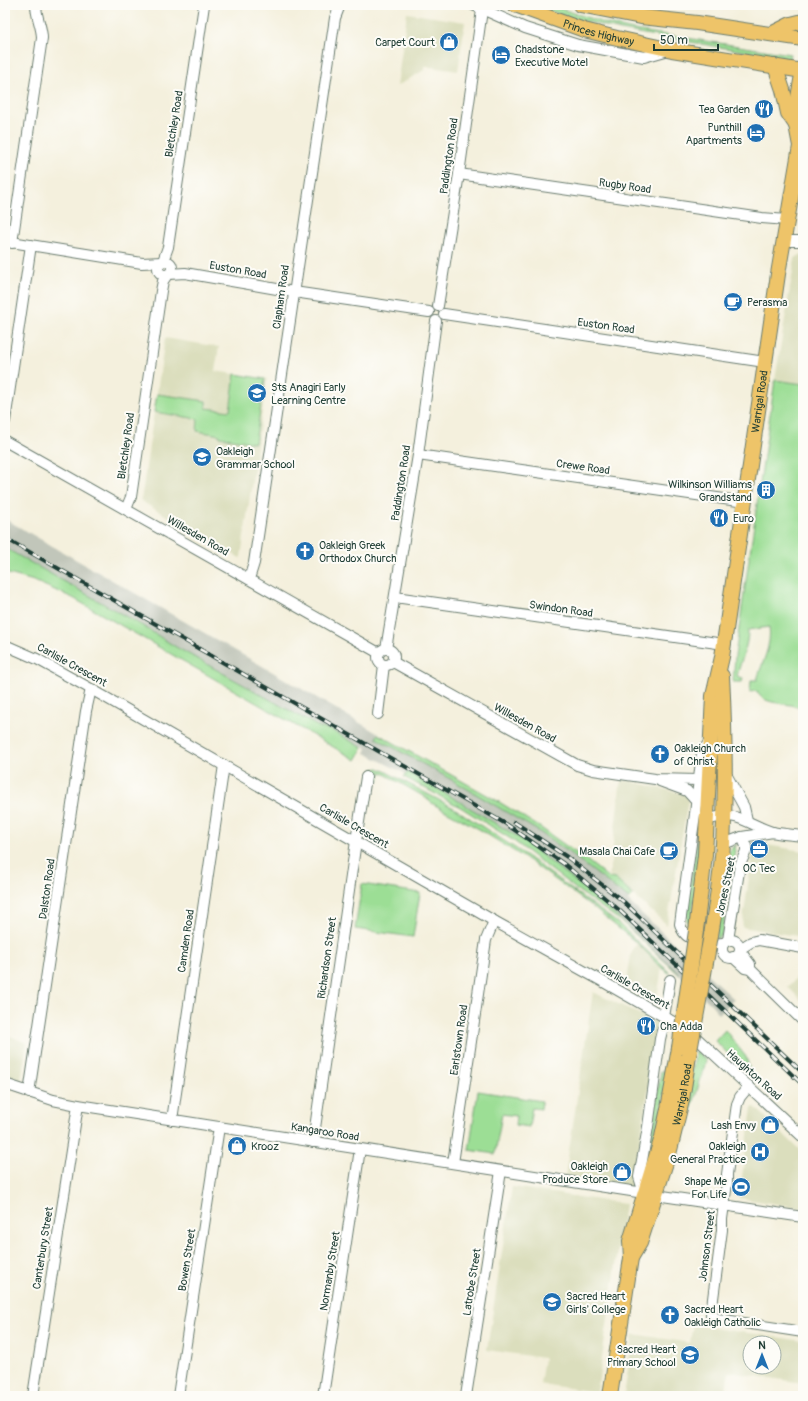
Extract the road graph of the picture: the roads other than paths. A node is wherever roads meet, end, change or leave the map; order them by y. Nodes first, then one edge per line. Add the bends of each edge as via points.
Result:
1 (36, 5) edge
2 (204, 5) edge
3 (334, 5) edge
4 (340, 5) edge
5 (515, 5) edge
6 (580, 5) edge
7 (478, 7) edge
8 (627, 10) edge
9 (335, 18) junction
10 (803, 21) edge
11 (771, 34) junction
12 (803, 39) edge
13 (672, 50) junction
14 (775, 66) junction
15 (803, 70) edge
16 (796, 126) junction
17 (801, 144) edge
18 (459, 174) junction
19 (786, 231) junction
20 (803, 237) edge
21 (803, 241) edge
22 (8, 242) edge
23 (31, 245) junction
24 (165, 268) junction
25 (294, 292) junction
26 (439, 314) junction
27 (765, 362) junction
28 (5, 421) edge
29 (5, 441) edge
30 (418, 455) junction
31 (745, 502) junction
32 (126, 509) junction
33 (249, 579) junction
34 (395, 597) junction
35 (5, 645) edge
36 (383, 651) junction
37 (723, 651) junction
38 (388, 663) junction
39 (91, 689) junction
40 (378, 714) dead end
41 (710, 741) junction
42 (224, 765) junction
43 (724, 770) junction
44 (366, 777) dead end
45 (655, 779) junction
46 (698, 780) junction
47 (696, 801) junction
48 (723, 816) junction
49 (707, 820) junction
50 (746, 820) junction
51 (773, 832) junction
52 (803, 836) edge
53 (742, 837) junction
54 (356, 841) junction
55 (722, 844) junction
56 (494, 921) junction
57 (703, 936) junction
58 (725, 945) junction
59 (803, 948) edge
60 (737, 952) junction
61 (670, 980) dead end
62 (666, 1018) junction
63 (803, 1020) edge
64 (689, 1032) joint
65 (5, 1084) edge
66 (749, 1086) junction
67 (29, 1093) junction
68 (78, 1105) junction
69 (172, 1120) junction
70 (219, 1127) junction
71 (803, 1137) edge
72 (313, 1142) junction
73 (360, 1149) junction
74 (453, 1164) junction
75 (501, 1171) junction
76 (650, 1194) junction
77 (724, 1206) junction
78 (803, 1217) edge
79 (803, 1332) edge
80 (33, 1396) edge
81 (178, 1396) edge
82 (323, 1396) edge
83 (466, 1396) edge
84 (610, 1396) edge

1 - 22 street via 42,38
2 - 24 street, Bletchley Road
3 - 9 street, Clapham Road
4 - 9 street, Clapham Road
5 - 13 highway, Princes Highway via 584,30
6 - 8 highway, Princes Highway
7 - 13 street via 542,34 598,49 644,57
7 - 18 street, Paddington Road
8 - 11 highway, Princes Highway
9 - 25 street, Clapham Road
10 - 11 highway
11 - 12 highway, Princes Highway
13 - 14 highway, Princes Highway
14 - 15 highway, Princes Highway
14 - 16 highway via 788,113
15 - 16 highway, Warrigal Road
16 - 17 highway, Warrigal Road
17 - 19 highway, Warrigal Road
18 - 19 street, Rugby Road via 762,218
18 - 26 street, Paddington Road
19 - 20 street
19 - 21 street
19 - 27 highway, Warrigal Road
22 - 23 street, Euston Road
23 - 24 street, Euston Road
23 - 28 street
24 - 25 street, Euston Road
24 - 32 street, Bletchley Road via 131,497
25 - 26 street, Euston Road via 429,312 433,307
25 - 33 street, Clapham Road via 254,563
26 - 27 street, Euston Road
26 - 30 street, Paddington Road
27 - 31 highway, Warrigal Road
29 - 32 street, Willesden Road
30 - 31 street, Crewe Road
30 - 34 street, Paddington Road
31 - 37 highway, Warrigal Road
32 - 33 street, Willesden Road
33 - 36 street, Willesden Road
34 - 36 street, Paddington Road
34 - 37 street, Swindon Road
35 - 39 street, Carlisle Crescent via 37,659
36 - 38 street via 378,660 381,664
37 - 41 highway, Warrigal Road via 713,696
37 - 43 highway, Warrigal Road
38 - 40 street
38 - 45 street, Willesden Road via 577,765
39 - 42 street, Carlisle Crescent
39 - 67 street, Dalston Road
41 - 46 street, Warrigal Road via 702,752
41 - 49 highway, Warrigal Road
42 - 54 street, Carlisle Crescent
42 - 69 street, Camden Road
43 - 48 highway, Warrigal Road
43 - 50 street via 744,808
44 - 54 street, Richardson Street
45 - 46 street, Willesden Road
45 - 47 street, Willesden Road via 686,792
46 - 47 street, Warrigal Road
47 - 57 street, Warrigal Road via 680,924 686,936
48 - 49 street
48 - 50 street
48 - 55 highway, Warrigal Road
49 - 57 highway, Warrigal Road
50 - 51 street
51 - 52 street
51 - 53 street
53 - 55 street
53 - 58 street, Jones Street via 746,851 740,865
54 - 56 street, Carlisle Crescent
54 - 72 street, Richardson Street
55 - 57 highway, Warrigal Road via 718,891
56 - 62 street, Carlisle Crescent
56 - 74 street, Earlstown Road via 486,940
57 - 58 street, Warrigal Road via 706,948
57 - 76 highway, Warrigal Road, bridge via 684,1052 668,1109
58 - 60 street via 735,942
58 - 60 street via 727,957
59 - 60 street via 759,940 751,942
60 - 63 street via 744,968 750,970
61 - 62 street
62 - 64 street, Carlisle Crescent
62 - 76 street via 660,1039 639,1177
64 - 66 street, Haughton Road
65 - 67 street, Kangaroo Road
66 - 71 street, Haughton Road
66 - 77 street, Johnson Street via 737,1104
67 - 68 street, Kangaroo Road
68 - 69 street, Kangaroo Road
68 - 80 street, Canterbury Street
69 - 70 street, Kangaroo Road
70 - 72 street, Kangaroo Road
70 - 81 street, Bowen Street
72 - 73 street, Kangaroo Road
73 - 74 street, Kangaroo Road
73 - 82 street, Normanby Street
74 - 75 street, Kangaroo Road
75 - 76 street, Kangaroo Road
75 - 83 street, Latrobe Street
76 - 77 street, Kangaroo Road
76 - 84 highway, Warrigal Road via 640,1243 631,1258
77 - 78 street, Kangaroo Road
77 - 79 street, Johnson Street via 710,1312 712,1316

